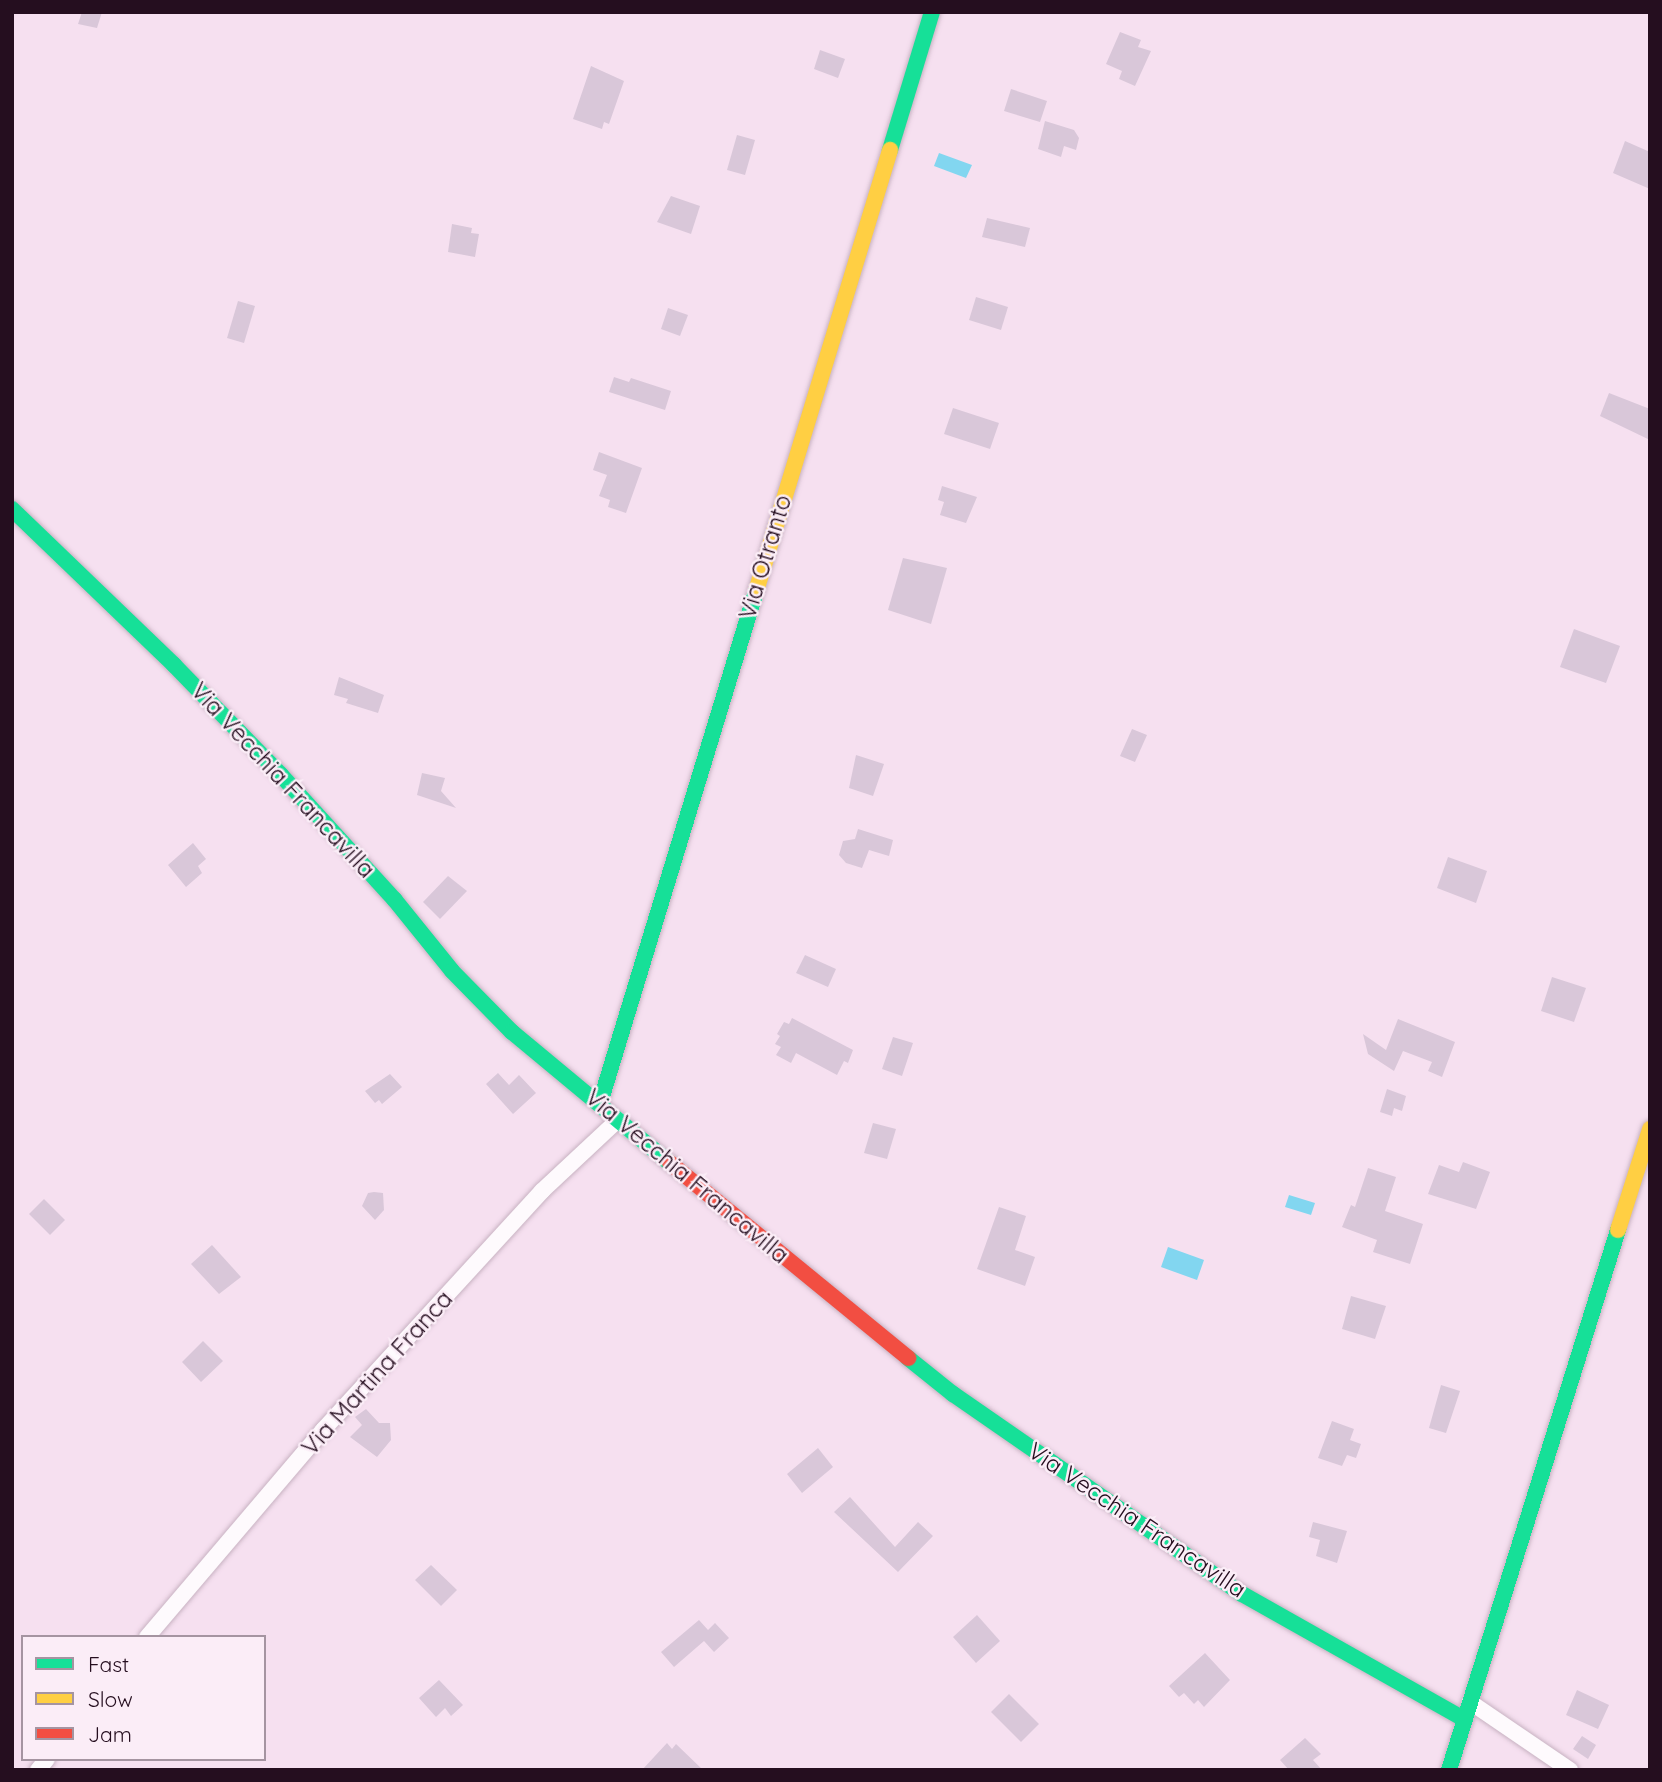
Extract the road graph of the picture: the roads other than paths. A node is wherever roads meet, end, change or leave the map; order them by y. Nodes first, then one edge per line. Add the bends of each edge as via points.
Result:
1 (932, 12) edge
2 (12, 509) edge
3 (600, 1103) junction
4 (618, 1120) junction
5 (1650, 1129) edge
6 (149, 1635) edge
7 (1470, 1702) junction
8 (1464, 1719) junction
9 (1448, 1770) edge
10 (1570, 1770) edge

1 - 3 street, Via Otranto
2 - 3 street, Via Vecchia Francavilla via 281,775 469,989 512,1032
3 - 4 street, Via Vecchia Francavilla
4 - 6 street, Via Martina Franca via 542,1191 323,1430
4 - 8 street, Via Vecchia Francavilla via 953,1394 1242,1594
5 - 7 street
7 - 8 street
7 - 10 street
8 - 9 street

